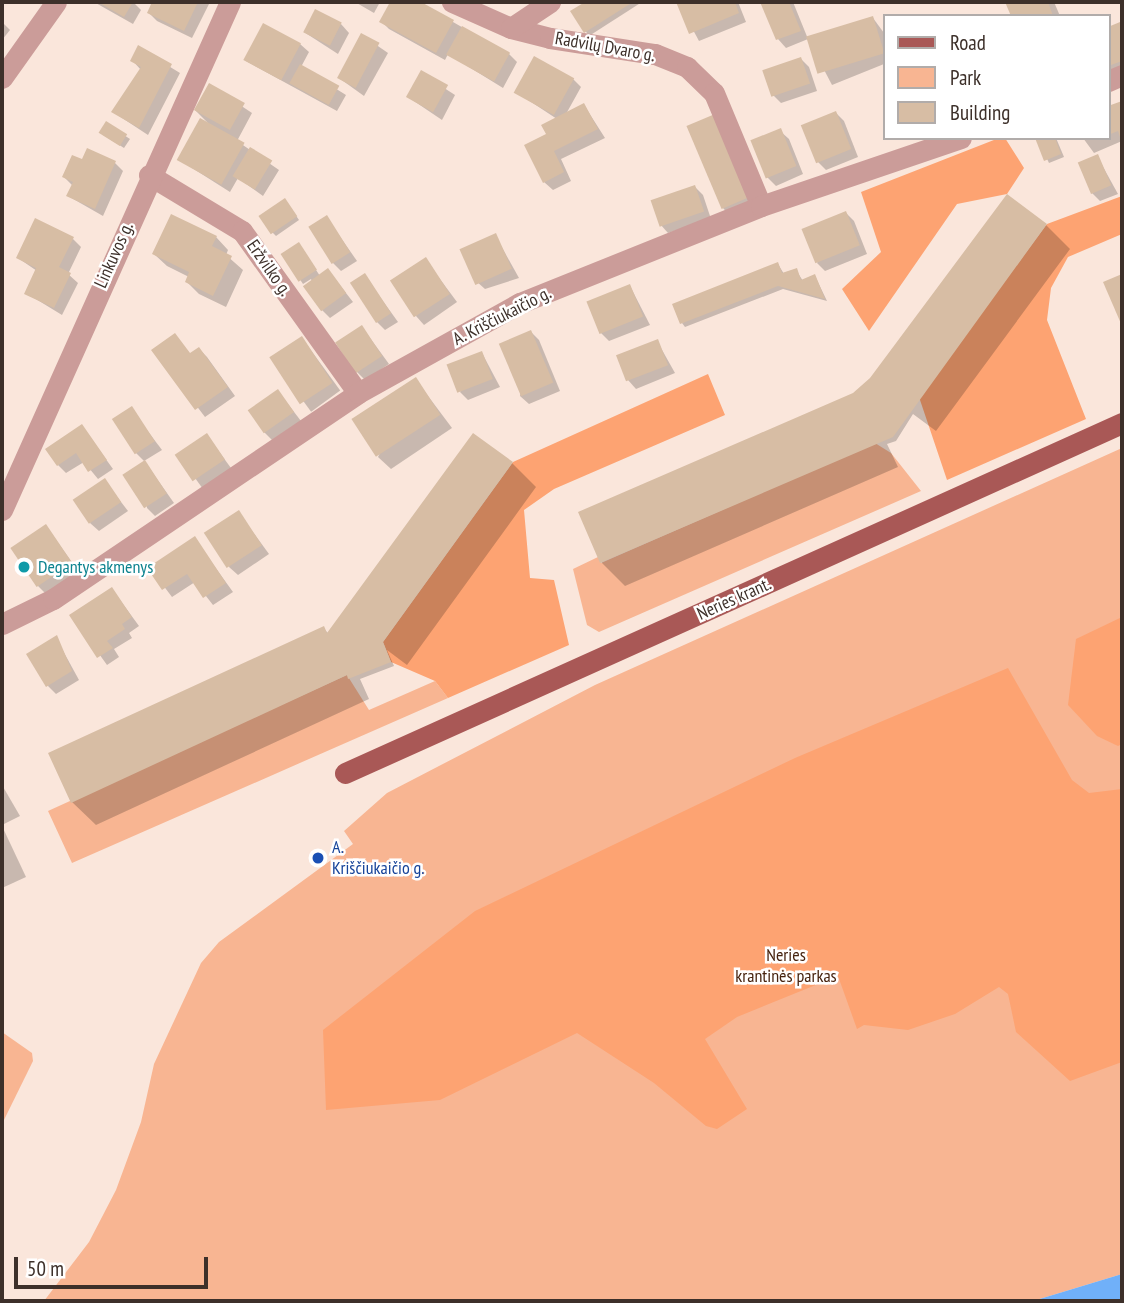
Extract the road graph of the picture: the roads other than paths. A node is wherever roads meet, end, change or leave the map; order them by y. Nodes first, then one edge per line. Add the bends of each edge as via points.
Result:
1 (56, 2) edge
2 (230, 2) edge
3 (452, 2) edge
4 (550, 2) edge
5 (511, 28) junction
6 (2, 78) edge
7 (955, 140) edge
8 (149, 175) junction
9 (761, 206) junction
10 (358, 393) junction
11 (1122, 423) edge
12 (2, 510) edge
13 (6, 619) edge
14 (345, 773) dead end

1 - 6 street
2 - 8 street, Linkuvos g.
3 - 5 street, Radvilų Dvaro g.
4 - 5 street
5 - 9 street, Radvilų Dvaro g. via 655,54 687,67 714,93
7 - 9 street, A. Kriščiukaičio g.
8 - 10 street, Eržvilko g. via 242,231
8 - 12 street, Linkuvos g.
9 - 10 street, A. Kriščiukaičio g. via 520,303
10 - 13 street, A. Kriščiukaičio g. via 53,599
11 - 14 main road, Neries krant.

